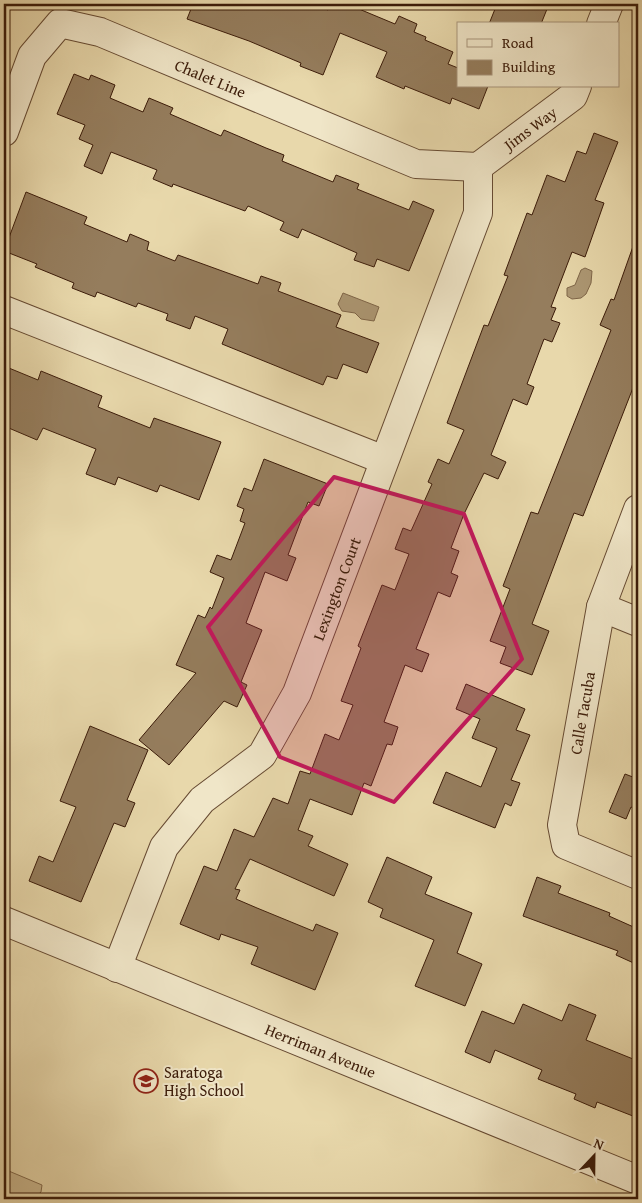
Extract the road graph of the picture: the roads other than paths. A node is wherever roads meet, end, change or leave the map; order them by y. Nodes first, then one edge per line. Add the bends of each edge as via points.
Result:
1 (609, 4) edge
2 (602, 22) edge
3 (576, 88) edge
4 (4, 132) edge
5 (478, 167) junction
6 (4, 310) edge
7 (384, 460) junction
8 (638, 509) edge
9 (601, 607) junction
10 (638, 622) edge
11 (638, 875) edge
12 (4, 921) edge
13 (117, 968) junction
14 (638, 1180) edge

1 - 2 street
3 - 5 street, Jims Way via 573,96
4 - 5 street, Chalet Line via 32,56 60,23 100,32 416,164
5 - 7 street, Lexington Court via 478,213
6 - 7 street
7 - 13 street, Lexington Court via 297,693 262,755 202,800 164,847
8 - 9 street, Calle Tacuba
9 - 10 street
9 - 11 street, Calle Tacuba via 562,824 566,845
12 - 13 street, Herriman Avenue
13 - 14 street, Herriman Avenue

